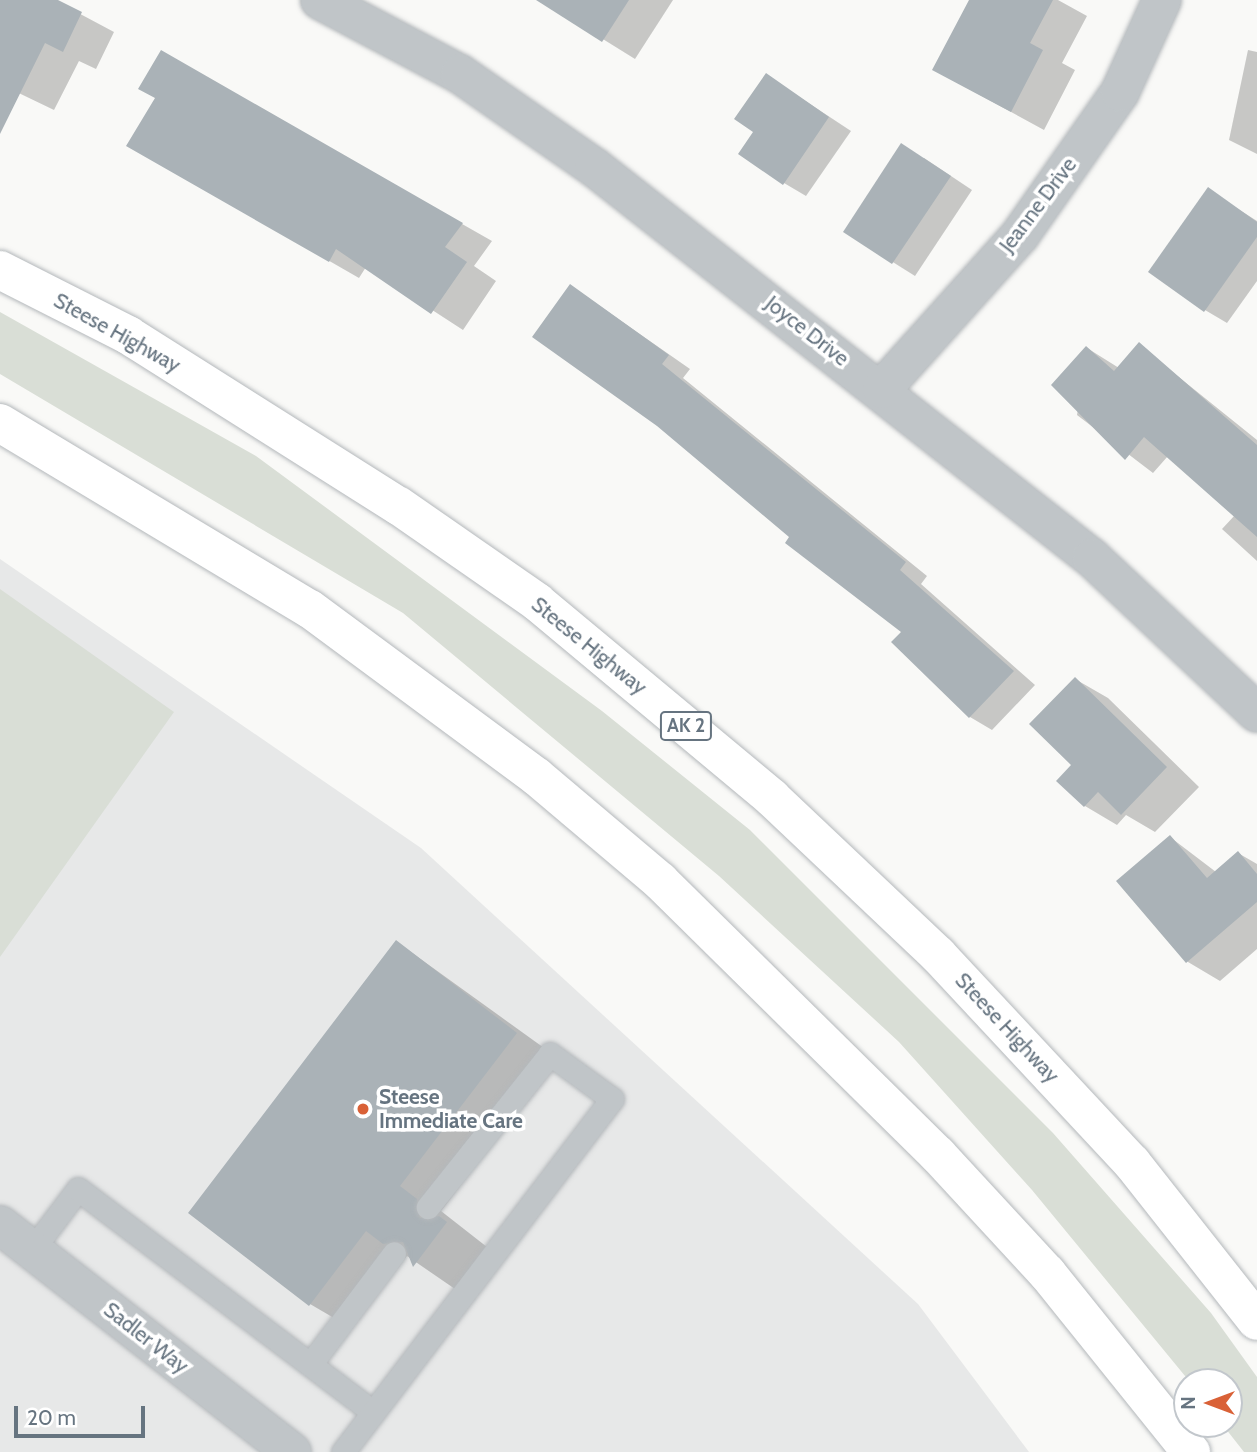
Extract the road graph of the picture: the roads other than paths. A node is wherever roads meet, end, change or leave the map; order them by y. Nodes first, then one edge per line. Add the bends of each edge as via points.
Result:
1 (320, 0) edge
2 (1162, 0) edge
3 (0, 270) edge
4 (882, 389) junction
5 (0, 423) edge
6 (1257, 713) edge
7 (428, 1207) dead end
8 (0, 1225) edge
9 (32, 1250) junction
10 (394, 1253) dead end
11 (1257, 1321) edge
12 (313, 1362) junction
13 (373, 1412) junction
14 (292, 1452) edge
15 (343, 1452) edge
16 (1191, 1452) edge

1 - 4 street, Joyce Drive via 460,74 594,167
2 - 4 street, Jeanne Drive via 1120,92 1020,235
3 - 11 highway, Steese Highway / AK 2 via 128,335 399,506 537,602 772,798 938,955 1113,1143
4 - 6 street, Joyce Drive via 1091,558
5 - 16 highway via 310,609 537,777 660,881 938,1155 1047,1273
7 - 13 lane via 550,1054 612,1099
8 - 9 street, Sadler Way
9 - 12 lane via 78,1189
9 - 14 street, Sadler Way
10 - 12 lane
12 - 13 lane
13 - 15 lane

